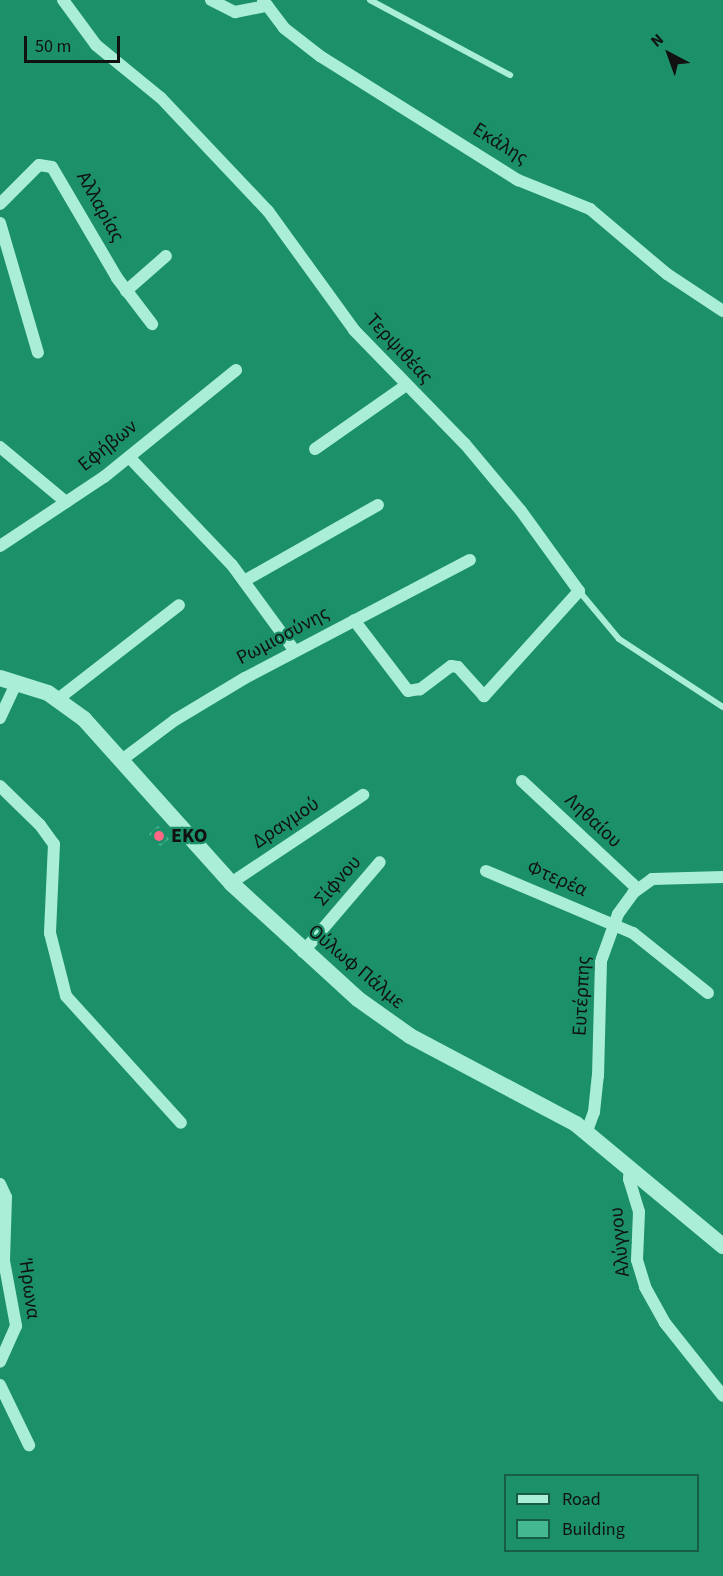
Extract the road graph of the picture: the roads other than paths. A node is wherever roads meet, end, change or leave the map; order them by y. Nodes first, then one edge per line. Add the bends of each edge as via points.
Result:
1 (63, 0) edge
2 (211, 0) edge
3 (370, 0) edge
4 (265, 3) edge
5 (510, 75) dead end
6 (0, 204) edge
7 (0, 223) edge
8 (166, 256) dead end
9 (126, 291) junction
10 (723, 311) edge
11 (152, 324) dead end
12 (38, 353) dead end
13 (236, 370) dead end
14 (405, 386) junction
15 (0, 447) edge
16 (315, 449) dead end
17 (129, 457) junction
18 (66, 502) junction
19 (378, 505) dead end
20 (0, 546) edge
21 (470, 560) dead end
22 (244, 581) junction
23 (579, 591) junction
24 (179, 605) dead end
25 (354, 620) junction
26 (294, 650) junction
27 (0, 678) edge
28 (17, 682) junction
29 (58, 699) junction
30 (723, 707) edge
31 (0, 718) edge
32 (123, 759) junction
33 (522, 781) dead end
34 (0, 786) edge
35 (363, 795) dead end
36 (380, 862) dead end
37 (486, 871) dead end
38 (723, 877) edge
39 (231, 883) junction
40 (638, 889) junction
41 (613, 924) junction
42 (303, 952) junction
43 (708, 993) dead end
44 (181, 1123) dead end
45 (587, 1131) junction
46 (630, 1167) junction
47 (0, 1184) edge
48 (723, 1246) edge
49 (0, 1362) edge
50 (0, 1385) edge
51 (723, 1396) edge
52 (29, 1445) dead end

1 - 14 street, Τερψιθέας via 96,45 161,98 263,205 340,313
2 - 4 street via 235,12
3 - 5 lane
4 - 10 street, Εκάλης via 284,28 320,56 518,180 590,209 667,274
6 - 9 street, Αλλαρίας via 39,165 50,165 63,179
7 - 12 street
8 - 9 street
9 - 11 street, Αλλαρίας
13 - 17 street, Εφήβων
14 - 16 street
14 - 23 street, Τερψιθέας via 465,444
15 - 18 street
17 - 18 street, Εφήβων
17 - 22 street
18 - 20 street, Εφήβων
19 - 22 street
21 - 25 street, Ρωμιοσύνης
22 - 26 street
23 - 25 street via 484,696 458,667 451,666 420,689 408,691
23 - 30 lane, Τερψιθέας via 619,639
24 - 29 street
25 - 26 street, Ρωμιοσύνης
26 - 32 street, Ρωμιοσύνης via 175,720
27 - 28 street, Ούλωφ Πάλμε
28 - 29 street, Ούλωφ Πάλμε
28 - 31 street
29 - 32 street, Ούλωφ Πάλμε
32 - 39 street, Ούλωφ Πάλμε
33 - 40 street, Ληθαίου
34 - 44 street via 54,844 50,933 66,996
35 - 39 street, Δραγμού
36 - 42 street, Σίφνου
37 - 41 street, Φτερέα
38 - 40 street via 656,878
39 - 42 street, Ούλωφ Πάλμε
40 - 41 street, Ευτέρπης
41 - 43 street, Φτερέα via 643,939
41 - 45 street, Ευτέρπης via 600,969 598,1076 594,1112
42 - 45 street, Ούλωφ Πάλμε via 395,1027
45 - 46 street, Ούλωφ Πάλμε
46 - 48 street, Ούλωφ Πάλμε
46 - 51 street, Αλύγγου via 628,1179 639,1212 638,1260 645,1287 665,1323
47 - 49 street, Ήρωνα via 6,1197 4,1261 16,1326
50 - 52 street

